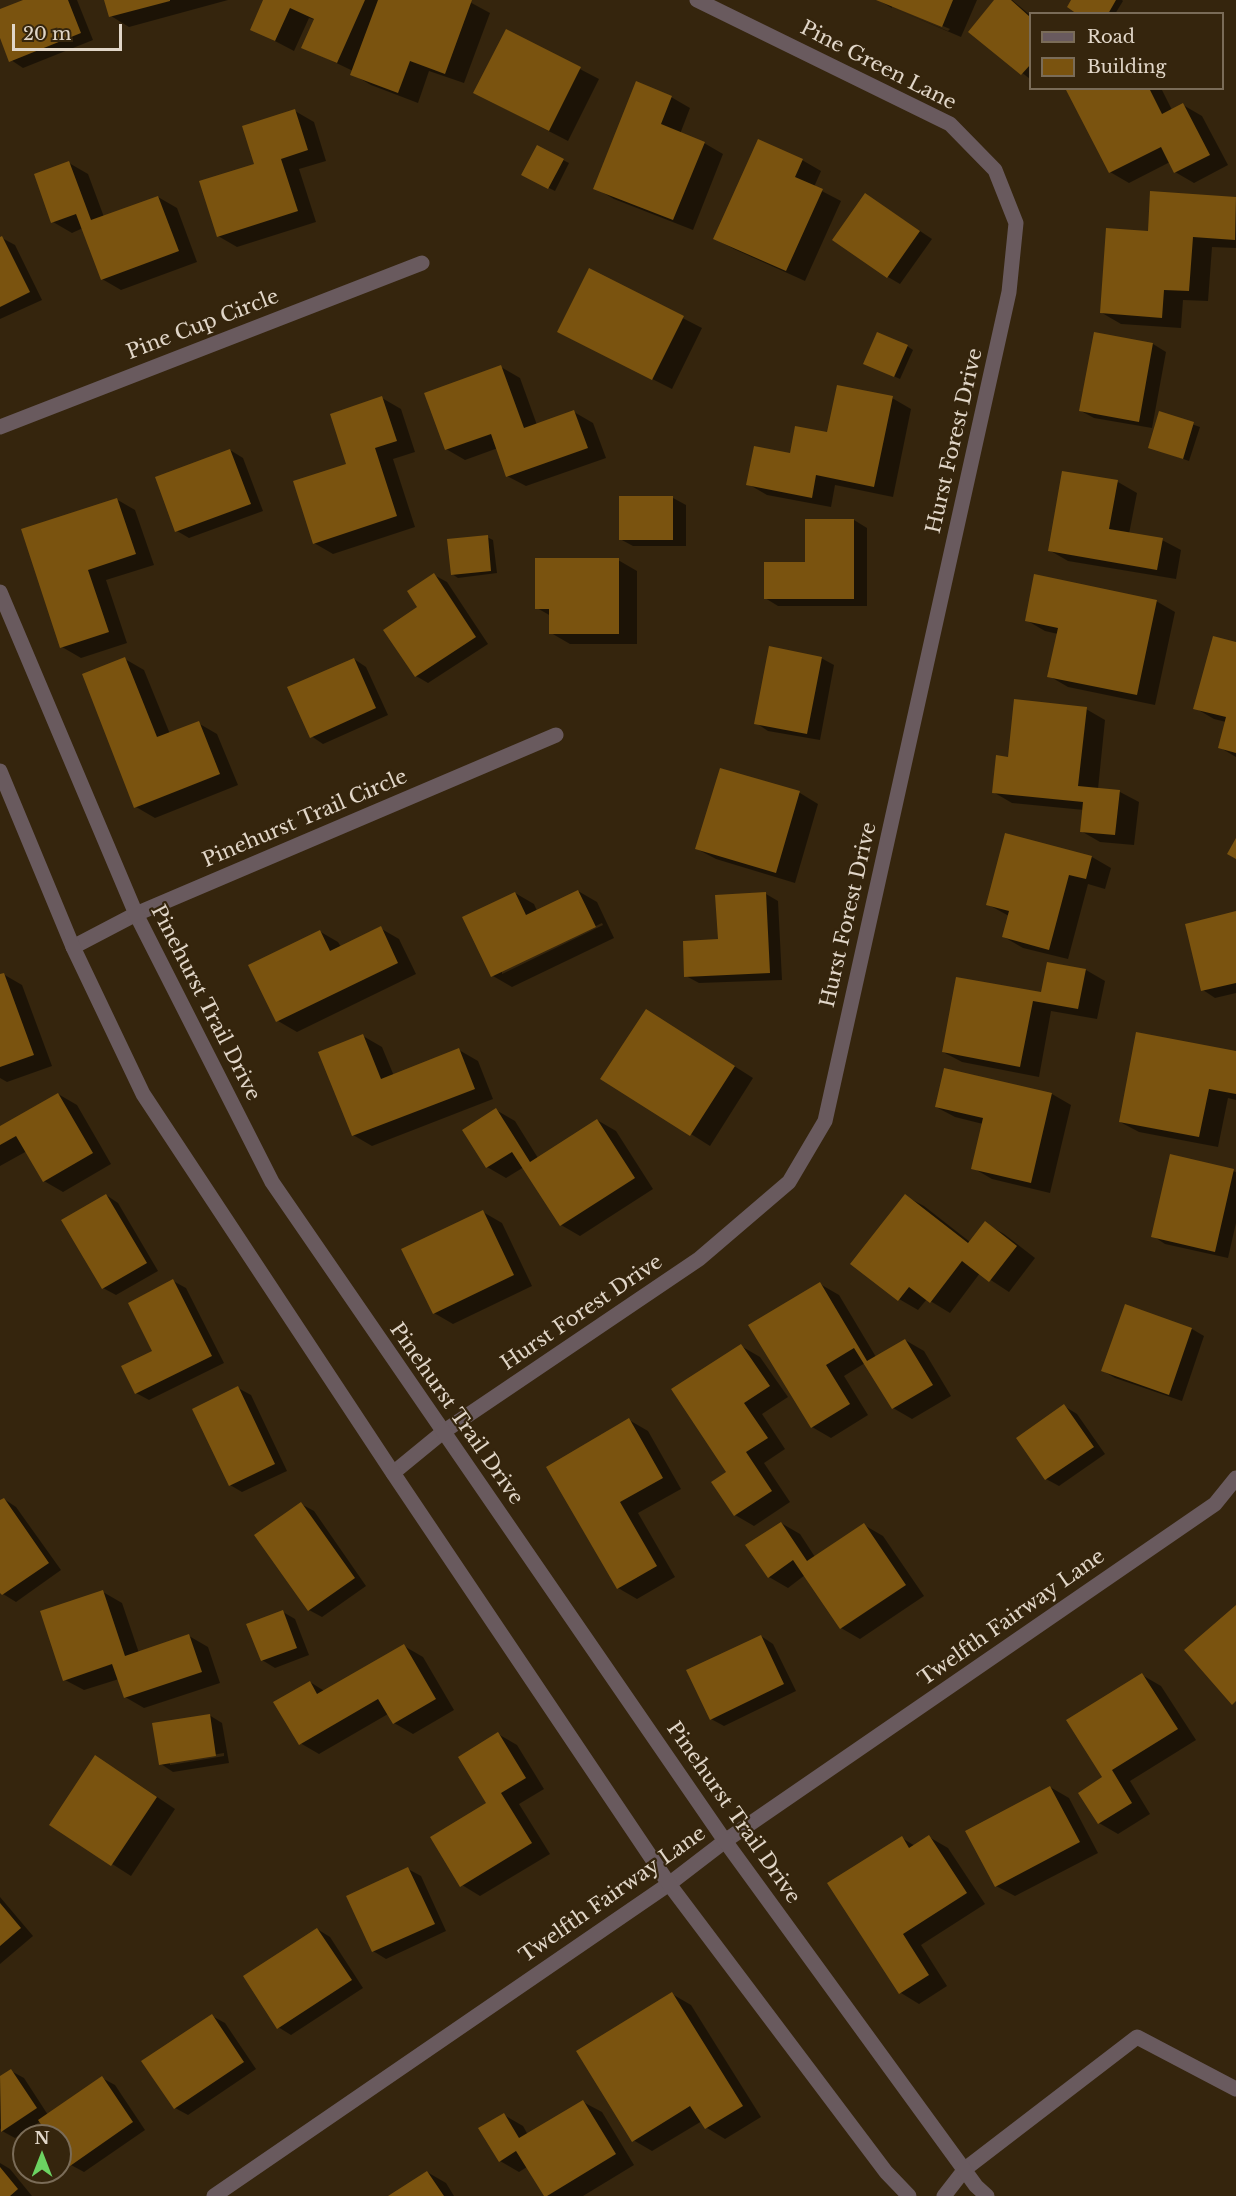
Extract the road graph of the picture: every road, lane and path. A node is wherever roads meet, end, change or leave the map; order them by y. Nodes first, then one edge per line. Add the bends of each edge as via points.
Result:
1 (697, 0) edge
2 (995, 170) joint
3 (422, 263) dead end
4 (0, 427) edge
5 (0, 592) edge
6 (556, 735) dead end
7 (0, 771) edge
8 (136, 914) junction
9 (73, 947) junction
10 (443, 1432) junction
11 (393, 1473) junction
12 (1236, 1478) edge
13 (725, 1841) junction
14 (669, 1884) junction
15 (1236, 2089) edge
16 (965, 2169) junction
17 (214, 2196) edge
18 (909, 2196) edge
19 (944, 2196) edge
20 (987, 2196) edge

1 - 2 street, Pine Green Lane via 951,124
2 - 10 street, Hurst Forest Drive via 1016,223 1009,292 825,1120 789,1182 699,1259
3 - 4 street, Pine Cup Circle
5 - 8 street, Pinehurst Trail Drive
6 - 8 street, Pinehurst Trail Circle
7 - 9 street
8 - 9 street, Pinehurst Trail Circle
8 - 10 street, Pinehurst Trail Drive via 272,1182
9 - 11 street via 143,1094
10 - 11 street, Hurst Forest Drive
10 - 13 street, Pinehurst Trail Drive
11 - 14 street
12 - 13 street, Twelfth Fairway Lane via 1215,1504
13 - 14 street, Twelfth Fairway Lane
13 - 16 street, Pinehurst Trail Drive
14 - 17 street, Twelfth Fairway Lane
14 - 18 street via 886,2172
15 - 16 street via 1137,2037
16 - 19 street
16 - 20 street, Pinehurst Trail Drive

